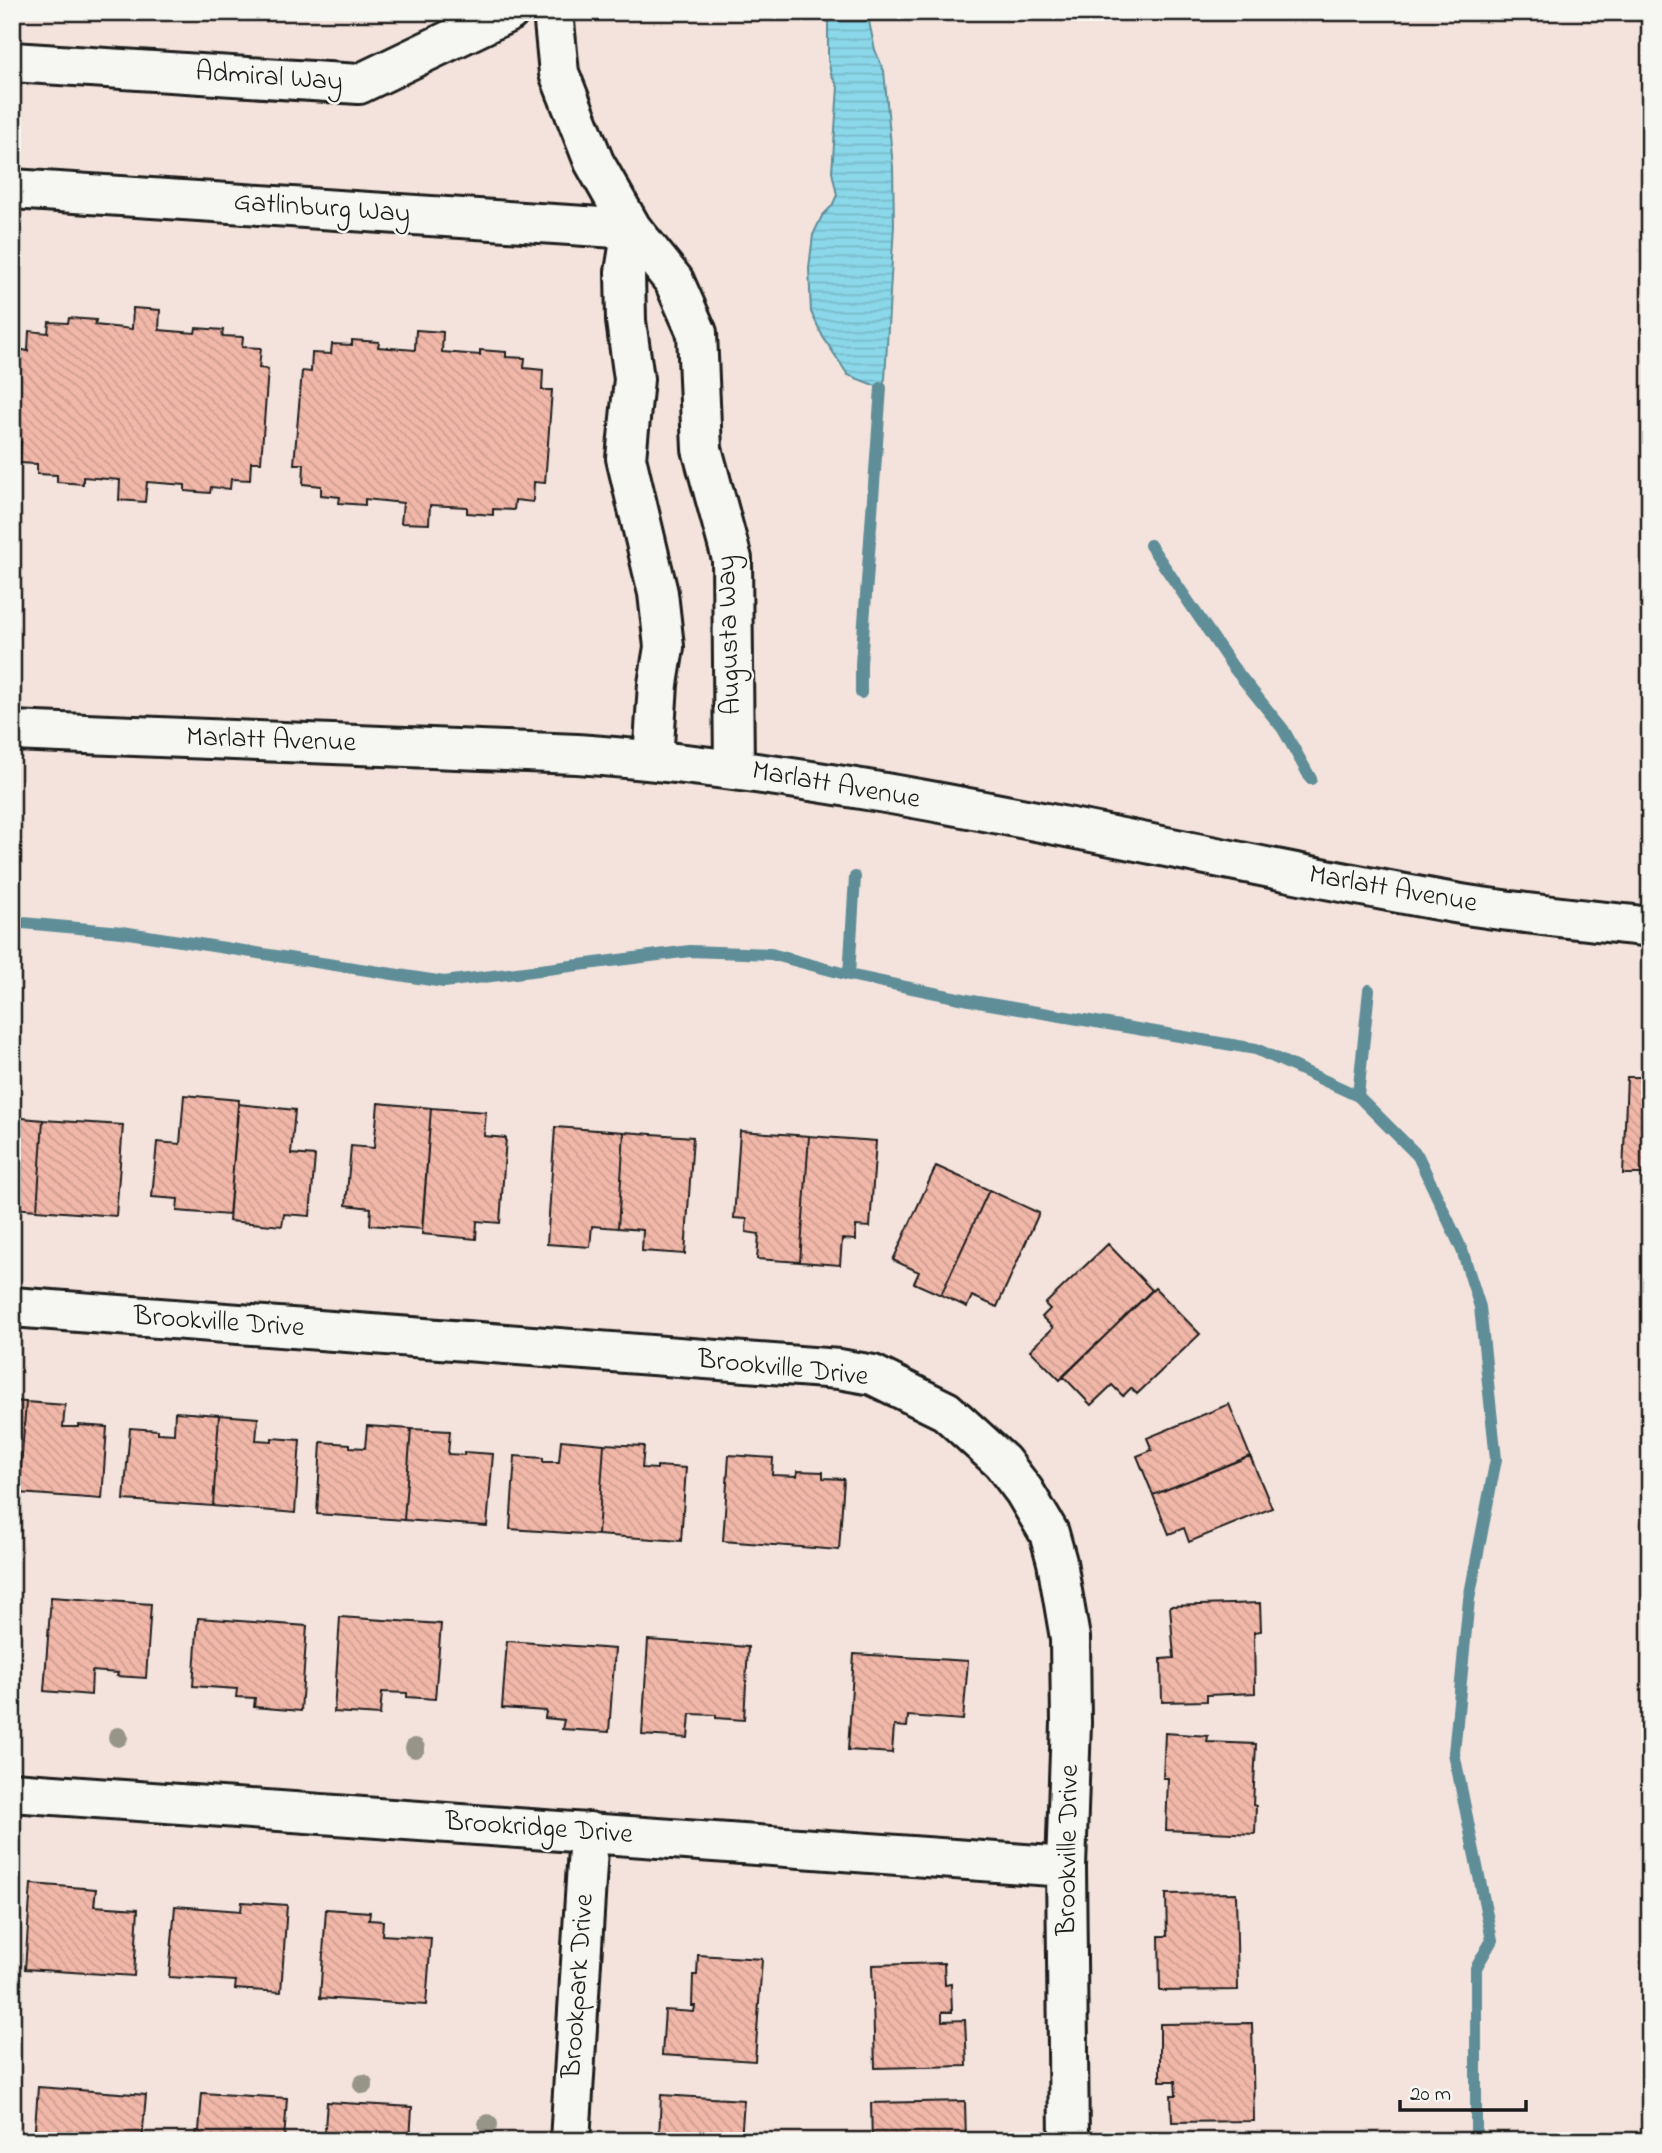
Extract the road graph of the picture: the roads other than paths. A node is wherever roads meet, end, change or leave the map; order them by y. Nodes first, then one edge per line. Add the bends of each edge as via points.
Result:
1 (509, 12) edge
2 (553, 12) edge
3 (12, 62) edge
4 (12, 189) edge
5 (632, 229) junction
6 (12, 731) edge
7 (653, 760) junction
8 (734, 769) junction
9 (1650, 927) edge
10 (12, 1307) edge
11 (12, 1792) edge
12 (589, 1832) junction
13 (1066, 1867) junction
14 (570, 2141) edge
15 (1069, 2141) edge

1 - 3 street, Admiral Way via 359,84
2 - 5 street, Augusta Way via 559,73 594,162
4 - 5 street, Gatlinburg Way
5 - 7 street via 625,271 634,379 626,458 658,593 664,647
5 - 8 street, Augusta Way via 674,281 697,333 702,449 732,559
6 - 7 street, Marlatt Avenue
7 - 8 street, Marlatt Avenue
8 - 9 street, Marlatt Avenue via 1457,903
10 - 13 street, Brookville Drive via 839,1369 873,1376 946,1411 1002,1462 1049,1533 1070,1638
11 - 12 street, Brookridge Drive
12 - 13 street, Brookridge Drive
12 - 14 street, Brookpark Drive
13 - 15 street, Brookville Drive

